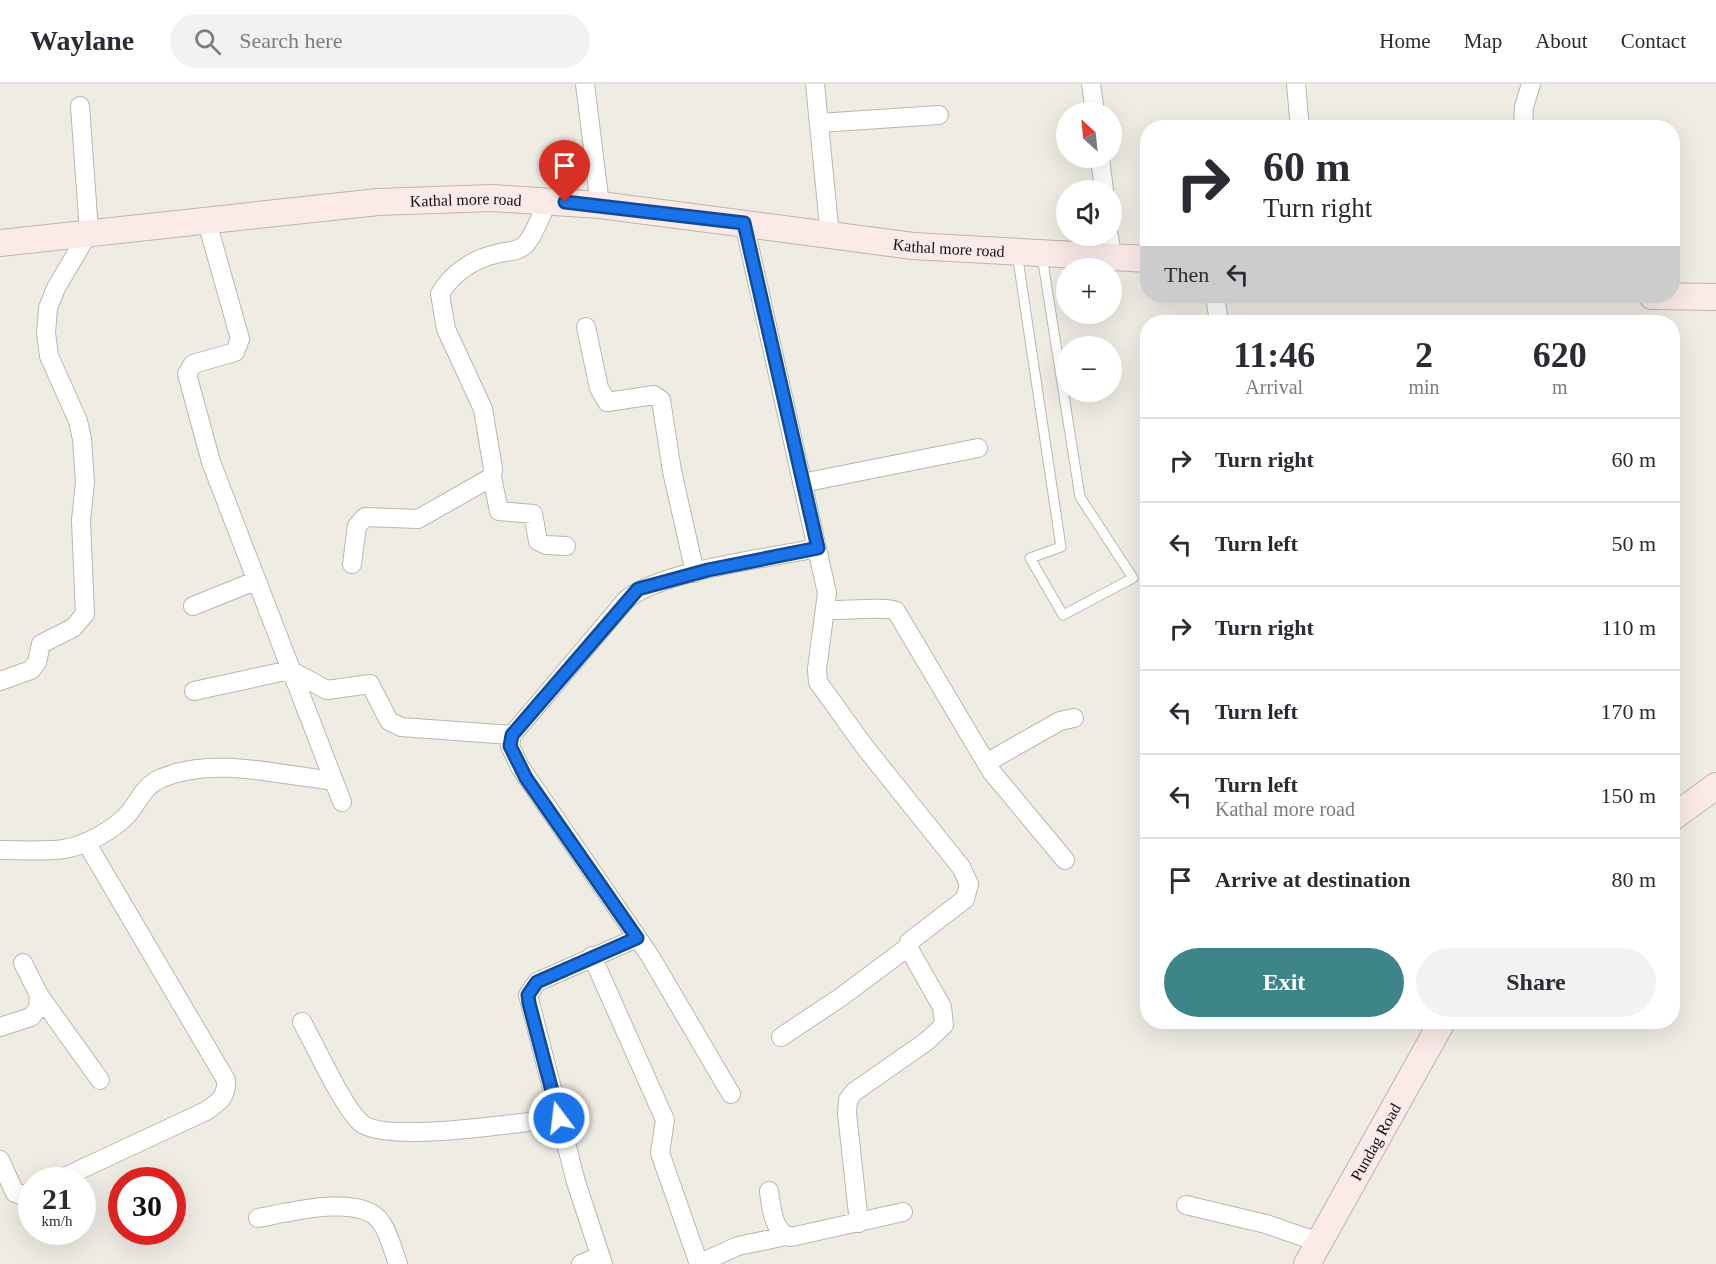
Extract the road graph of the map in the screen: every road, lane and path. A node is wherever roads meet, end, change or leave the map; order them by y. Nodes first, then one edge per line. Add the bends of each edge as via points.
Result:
1 (585, 84) edge
2 (815, 84) edge
3 (1091, 84) edge
4 (1296, 84) edge
5 (1531, 84) edge
6 (1094, 102) edge
7 (80, 106) dead end
8 (939, 115) dead end
9 (1299, 120) edge
10 (1523, 120) edge
11 (819, 123) junction
12 (548, 201) junction
13 (600, 205) junction
14 (207, 222) junction
15 (744, 223) junction
16 (89, 232) junction
17 (830, 236) junction
18 (0, 243) edge
19 (1096, 246) edge
20 (1113, 246) edge
21 (1029, 251) junction
22 (1140, 256) edge
23 (1680, 296) edge
24 (1716, 297) edge
25 (586, 327) dead end
26 (978, 448) dead end
27 (492, 477) junction
28 (802, 483) junction
29 (566, 546) dead end
30 (818, 548) junction
31 (352, 564) dead end
32 (695, 573) junction
33 (255, 581) junction
34 (193, 606) dead end
35 (825, 610) junction
36 (290, 670) junction
37 (0, 681) edge
38 (194, 691) dead end
39 (1074, 718) dead end
40 (512, 735) junction
41 (986, 763) junction
42 (334, 781) junction
43 (1716, 786) edge
44 (342, 802) dead end
45 (1680, 812) edge
46 (86, 842) junction
47 (0, 850) edge
48 (1065, 860) dead end
49 (637, 938) junction
50 (908, 946) junction
51 (592, 956) junction
52 (23, 963) dead end
53 (39, 994) junction
54 (302, 1022) dead end
55 (0, 1027) edge
56 (1438, 1029) edge
57 (780, 1037) dead end
58 (100, 1080) dead end
59 (731, 1094) dead end
60 (559, 1118) junction
61 (0, 1160) edge
62 (86, 1167) edge
63 (769, 1191) dead end
64 (18, 1195) edge
65 (1186, 1205) dead end
66 (903, 1212) dead end
67 (258, 1218) dead end
68 (859, 1223) junction
69 (786, 1236) junction
70 (1321, 1243) junction
71 (601, 1260) edge
72 (398, 1264) edge
73 (581, 1264) edge
74 (698, 1264) edge
75 (1307, 1264) edge

1 - 13 street
2 - 11 street
3 - 6 street
4 - 9 street
5 - 10 street
7 - 16 street
8 - 11 street
11 - 17 street
12 - 13 main road, Kathal more road
12 - 14 main road, Kathal more road via 492,198 378,202
12 - 27 street via 526,244 466,266 452,276 440,294 446,330 483,409
13 - 15 main road, Kathal more road
14 - 16 main road, Kathal more road
14 - 33 street via 240,339 235,352 193,364 187,374 212,462
15 - 17 main road, Kathal more road
15 - 28 street
16 - 18 main road, Kathal more road
16 - 37 street via 56,288 48,308 46,333 49,356 82,439 85,614 73,628 41,644 31,670
17 - 21 main road, Kathal more road via 913,246
19 - 21 main road, Kathal more road
20 - 22 main road, Kathal more road
21 - 21 lane via 1061,548 1030,558 1063,615 1133,578 1080,497
23 - 24 main road
25 - 32 street via 599,388 607,402 654,395 661,400
26 - 28 street
27 - 29 street via 499,511 530,512 535,518 538,541
27 - 31 street via 418,519 365,517 357,526
28 - 30 street
30 - 32 street
30 - 35 street via 827,593
32 - 40 street via 638,589
33 - 34 street
33 - 36 street
35 - 41 street via 896,611
35 - 50 street via 818,682 961,867 969,884 965,898
36 - 38 street
36 - 40 street via 327,690 370,684 389,721 401,727
36 - 42 street
39 - 41 street via 1060,721
40 - 49 street via 510,746 529,781
41 - 48 street
42 - 44 street
42 - 46 street via 220,767 169,775 150,784 127,815
43 - 45 main road
46 - 47 street via 66,849
46 - 62 street via 203,1039 226,1080 227,1091 206,1111
49 - 51 street
49 - 59 street
50 - 57 street
50 - 68 street via 942,1007 944,1025 848,1100
51 - 60 street via 537,982 528,995
51 - 74 street via 665,1120 660,1153
52 - 53 street
53 - 55 street via 38,1009 31,1017
53 - 58 street
54 - 60 street via 348,1106 364,1126 438,1132
56 - 70 main road, Pundag Road
60 - 71 street
61 - 64 street
63 - 69 street via 772,1214
65 - 70 street via 1266,1224
66 - 68 street
67 - 72 street via 326,1207 365,1210 381,1221
68 - 69 street
69 - 74 street via 738,1246
70 - 75 main road, Pundag Road
71 - 73 street

